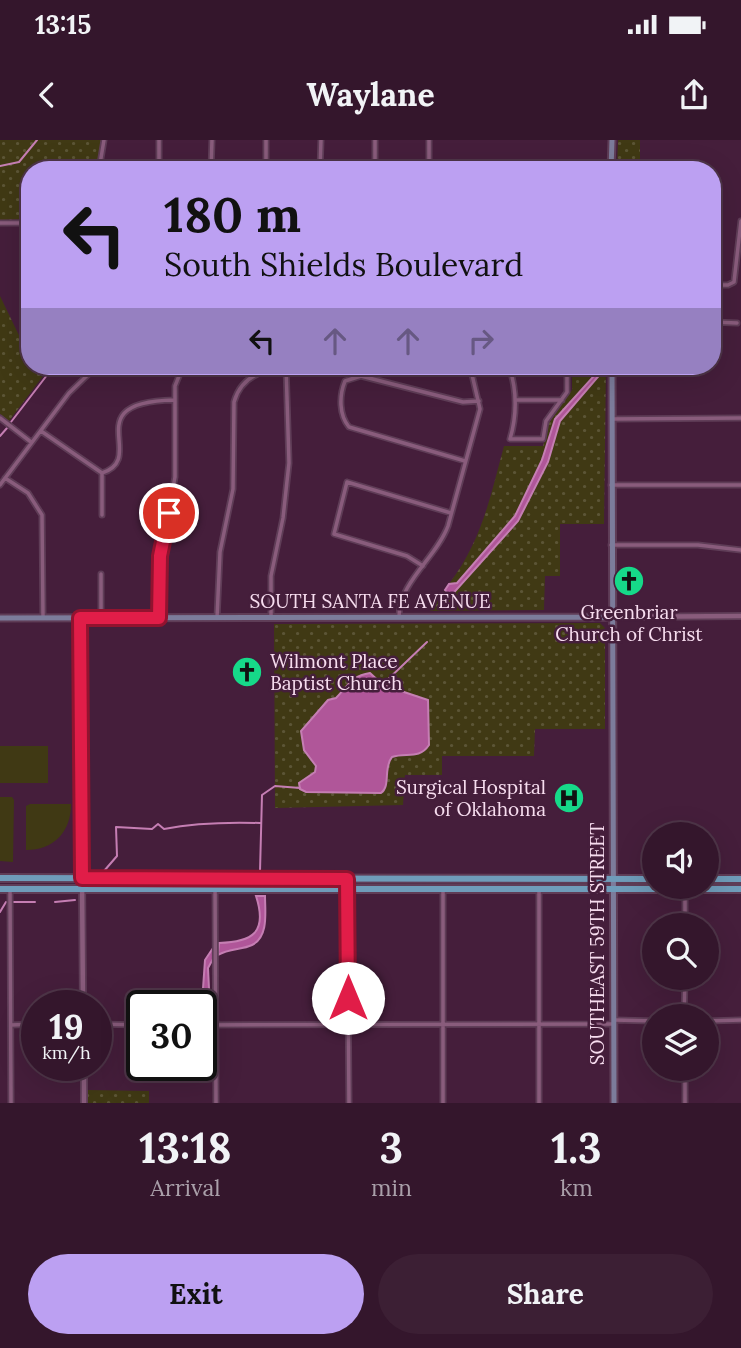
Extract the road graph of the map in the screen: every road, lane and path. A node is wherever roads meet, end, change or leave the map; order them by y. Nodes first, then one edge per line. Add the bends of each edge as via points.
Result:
1 (104, 140) edge
2 (159, 140) edge
3 (212, 140) edge
4 (266, 140) edge
5 (321, 140) edge
6 (375, 140) edge
7 (429, 140) edge
8 (612, 140) edge
9 (100, 161) edge
10 (159, 161) edge
11 (211, 161) edge
12 (266, 161) edge
13 (320, 161) edge
14 (375, 161) edge
15 (429, 161) edge
16 (611, 161) edge
17 (741, 221) edge
18 (0, 223) edge
19 (21, 223) edge
20 (721, 284) edge
21 (721, 323) edge
22 (737, 323) dead end
23 (88, 375) edge
24 (177, 375) edge
25 (254, 375) edge
26 (286, 375) edge
27 (473, 375) edge
28 (511, 375) edge
29 (567, 375) edge
30 (612, 375) edge
31 (174, 400) junction
32 (515, 400) junction
33 (562, 400) junction
34 (480, 401) junction
35 (0, 418) edge
36 (741, 418) edge
37 (612, 419) junction
38 (41, 431) junction
39 (31, 442) junction
40 (465, 461) junction
41 (102, 473) junction
42 (5, 478) junction
43 (0, 485) edge
44 (611, 485) junction
45 (741, 485) edge
46 (451, 513) junction
47 (102, 514) dead end
48 (611, 545) junction
49 (741, 551) edge
50 (424, 566) junction
51 (101, 575) dead end
52 (741, 616) edge
53 (271, 617) junction
54 (399, 617) junction
55 (611, 617) junction
56 (0, 618) edge
57 (43, 618) junction
58 (80, 618) junction
59 (101, 618) junction
60 (159, 618) junction
61 (217, 618) junction
62 (0, 878) edge
63 (82, 878) junction
64 (613, 878) junction
65 (642, 878) edge
66 (215, 879) junction
67 (347, 879) junction
68 (479, 879) junction
69 (719, 879) edge
70 (741, 879) edge
71 (0, 889) edge
72 (10, 889) junction
73 (82, 889) junction
74 (215, 889) junction
75 (347, 889) junction
76 (443, 889) junction
77 (479, 889) junction
78 (539, 889) junction
79 (613, 889) junction
80 (642, 889) edge
81 (719, 889) edge
82 (741, 889) edge
83 (83, 990) edge
84 (215, 990) edge
85 (741, 1020) edge
86 (642, 1021) edge
87 (719, 1021) edge
88 (614, 1022) junction
89 (217, 1024) edge
90 (539, 1024) junction
91 (10, 1025) junction
92 (21, 1025) edge
93 (349, 1025) junction
94 (443, 1025) junction
95 (84, 1081) edge
96 (216, 1081) edge
97 (685, 1081) edge
98 (11, 1103) edge
99 (84, 1103) edge
100 (216, 1103) edge
101 (349, 1103) edge
102 (443, 1103) edge
103 (539, 1103) edge
104 (614, 1103) edge
105 (685, 1103) edge

1 - 9 street
2 - 10 street
3 - 11 street
4 - 12 street
5 - 13 street
6 - 14 street
7 - 15 street
8 - 16 main road
17 - 20 street via 734,282
18 - 19 street
21 - 22 street
23 - 38 street
24 - 31 street
25 - 61 street via 237,391 233,413 233,489 220,552
26 - 53 street via 289,463 271,576
27 - 34 street
28 - 32 street
29 - 33 street
30 - 37 main road, SOUTHEAST 59TH STREET
31 - 41 street via 138,402 125,412 119,427 118,463
31 - 60 street via 175,477 160,556
32 - 33 street
32 - 33 street via 510,439 543,439 546,421
34 - 40 street
34 - 40 street via 463,402 361,376 345,382 341,398 343,420 349,427
35 - 39 street
36 - 37 street
37 - 44 main road, SOUTHEAST 59TH STREET
38 - 39 street
38 - 41 street
39 - 42 street
40 - 46 street
41 - 47 street
42 - 43 street
42 - 57 street via 27,493 42,515
44 - 45 street
44 - 48 main road, SOUTHEAST 59TH STREET
46 - 50 street via 443,538
46 - 50 street via 347,482 334,534 407,556
48 - 49 street via 698,545
48 - 55 main road, SOUTHEAST 59TH STREET
50 - 54 street via 400,599
51 - 59 street
52 - 55 street, SOUTH SANTA FE AVENUE
53 - 54 main road, SOUTH SANTA FE AVENUE
53 - 61 main road, SOUTH SANTA FE AVENUE
54 - 55 main road, SOUTH SANTA FE AVENUE
55 - 64 main road, SOUTHEAST 59TH STREET
56 - 57 main road, SOUTH SANTA FE AVENUE
57 - 58 main road, SOUTH SANTA FE AVENUE
58 - 59 main road, SOUTH SANTA FE AVENUE
58 - 63 street
59 - 60 main road, SOUTH SANTA FE AVENUE
60 - 61 main road, SOUTH SANTA FE AVENUE
62 - 63 main road
63 - 66 main road
63 - 73 street
64 - 65 main road
64 - 68 main road
64 - 79 main road, SOUTHEAST 59TH STREET
66 - 67 main road
66 - 74 street
67 - 68 main road
67 - 75 street
68 - 77 main road
69 - 70 main road
71 - 72 main road
72 - 73 main road
72 - 91 street
73 - 74 main road
73 - 83 street
74 - 75 main road
74 - 84 street
75 - 76 main road
75 - 93 street
76 - 77 main road
76 - 94 street
77 - 78 main road
78 - 79 main road
78 - 90 street
79 - 80 main road
79 - 88 main road, SOUTHEAST 59TH STREET
81 - 82 main road
85 - 87 street
86 - 88 street
88 - 90 street
88 - 104 main road, SOUTHEAST 59TH STREET
89 - 93 street
90 - 94 street
90 - 103 street
91 - 92 street
91 - 98 street
93 - 94 street
93 - 101 street
94 - 102 street
95 - 99 street
96 - 100 street
97 - 105 street

